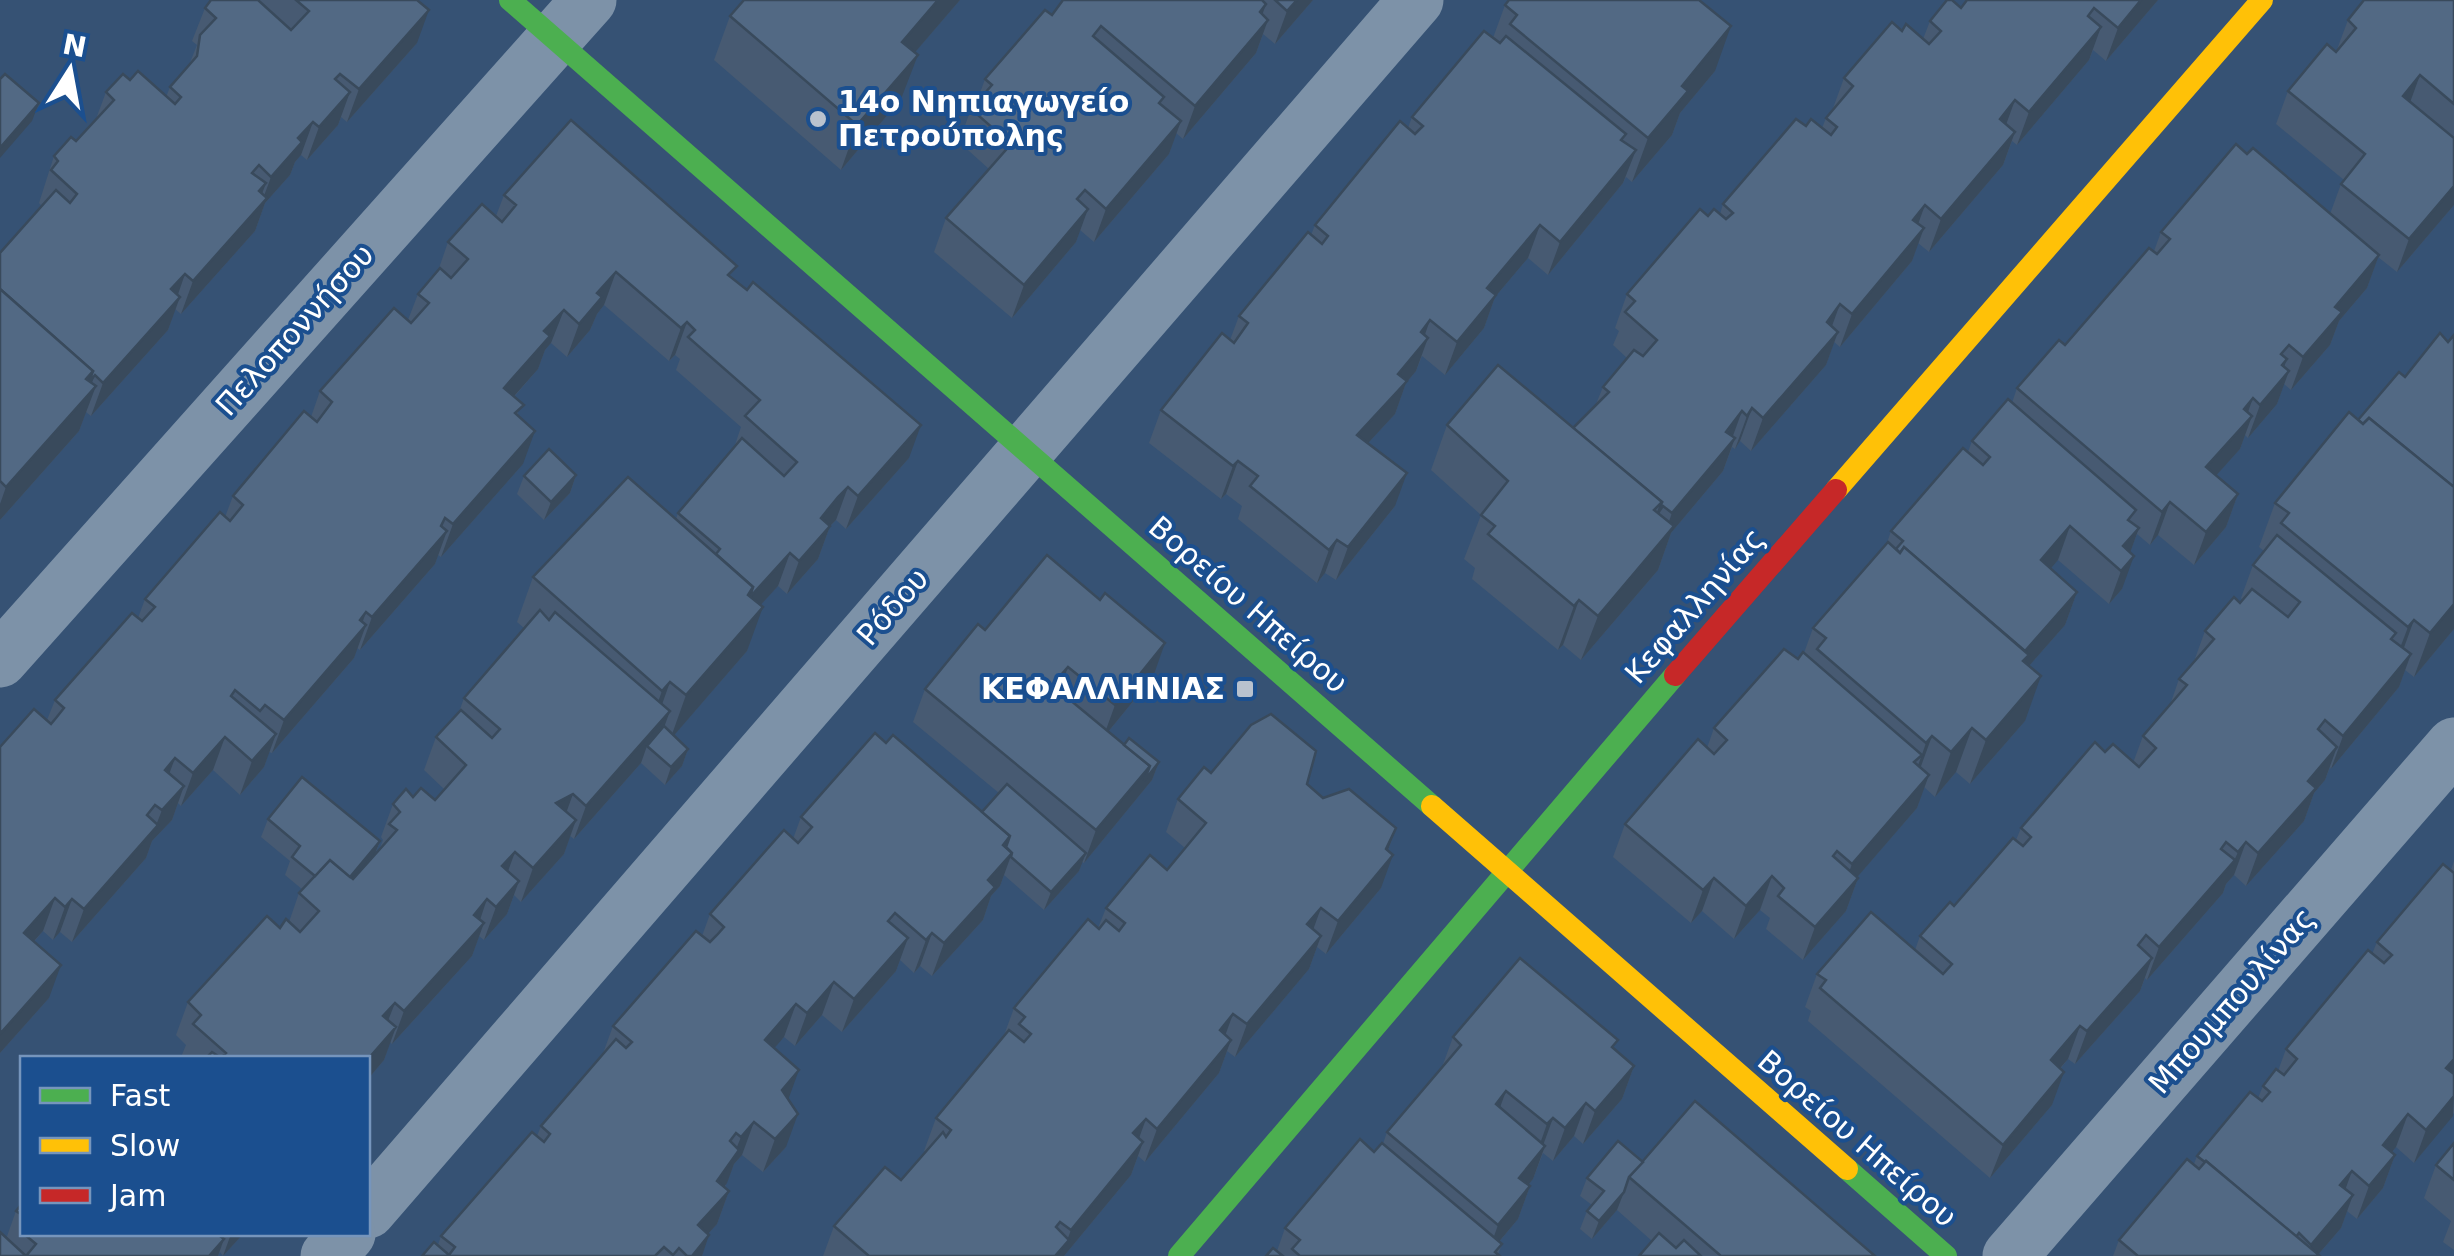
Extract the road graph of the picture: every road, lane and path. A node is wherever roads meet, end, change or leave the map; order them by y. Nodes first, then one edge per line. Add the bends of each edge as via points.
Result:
1 (510, 0) edge
2 (1416, 0) edge
3 (2262, 0) edge
4 (572, 20) edge
5 (1027, 452) junction
6 (0, 660) edge
7 (2454, 745) edge
8 (1505, 870) junction
9 (370, 1209) edge
10 (346, 1236) edge
11 (328, 1256) edge
12 (1179, 1256) edge
13 (1946, 1256) edge
14 (2010, 1256) edge

1 - 4 street, Βορείου Ηπείρου
2 - 5 street, Ρόδου
3 - 8 street, Κεφαλληνίας
4 - 5 street, Βορείου Ηπείρου
4 - 6 street, Πελοποννήσου
5 - 8 street, Βορείου Ηπείρου
5 - 9 street, Ρόδου
7 - 14 street, Μπουμπουλίνας
8 - 12 street, Κεφαλληνίας
8 - 13 street, Βορείου Ηπείρου
10 - 11 street

